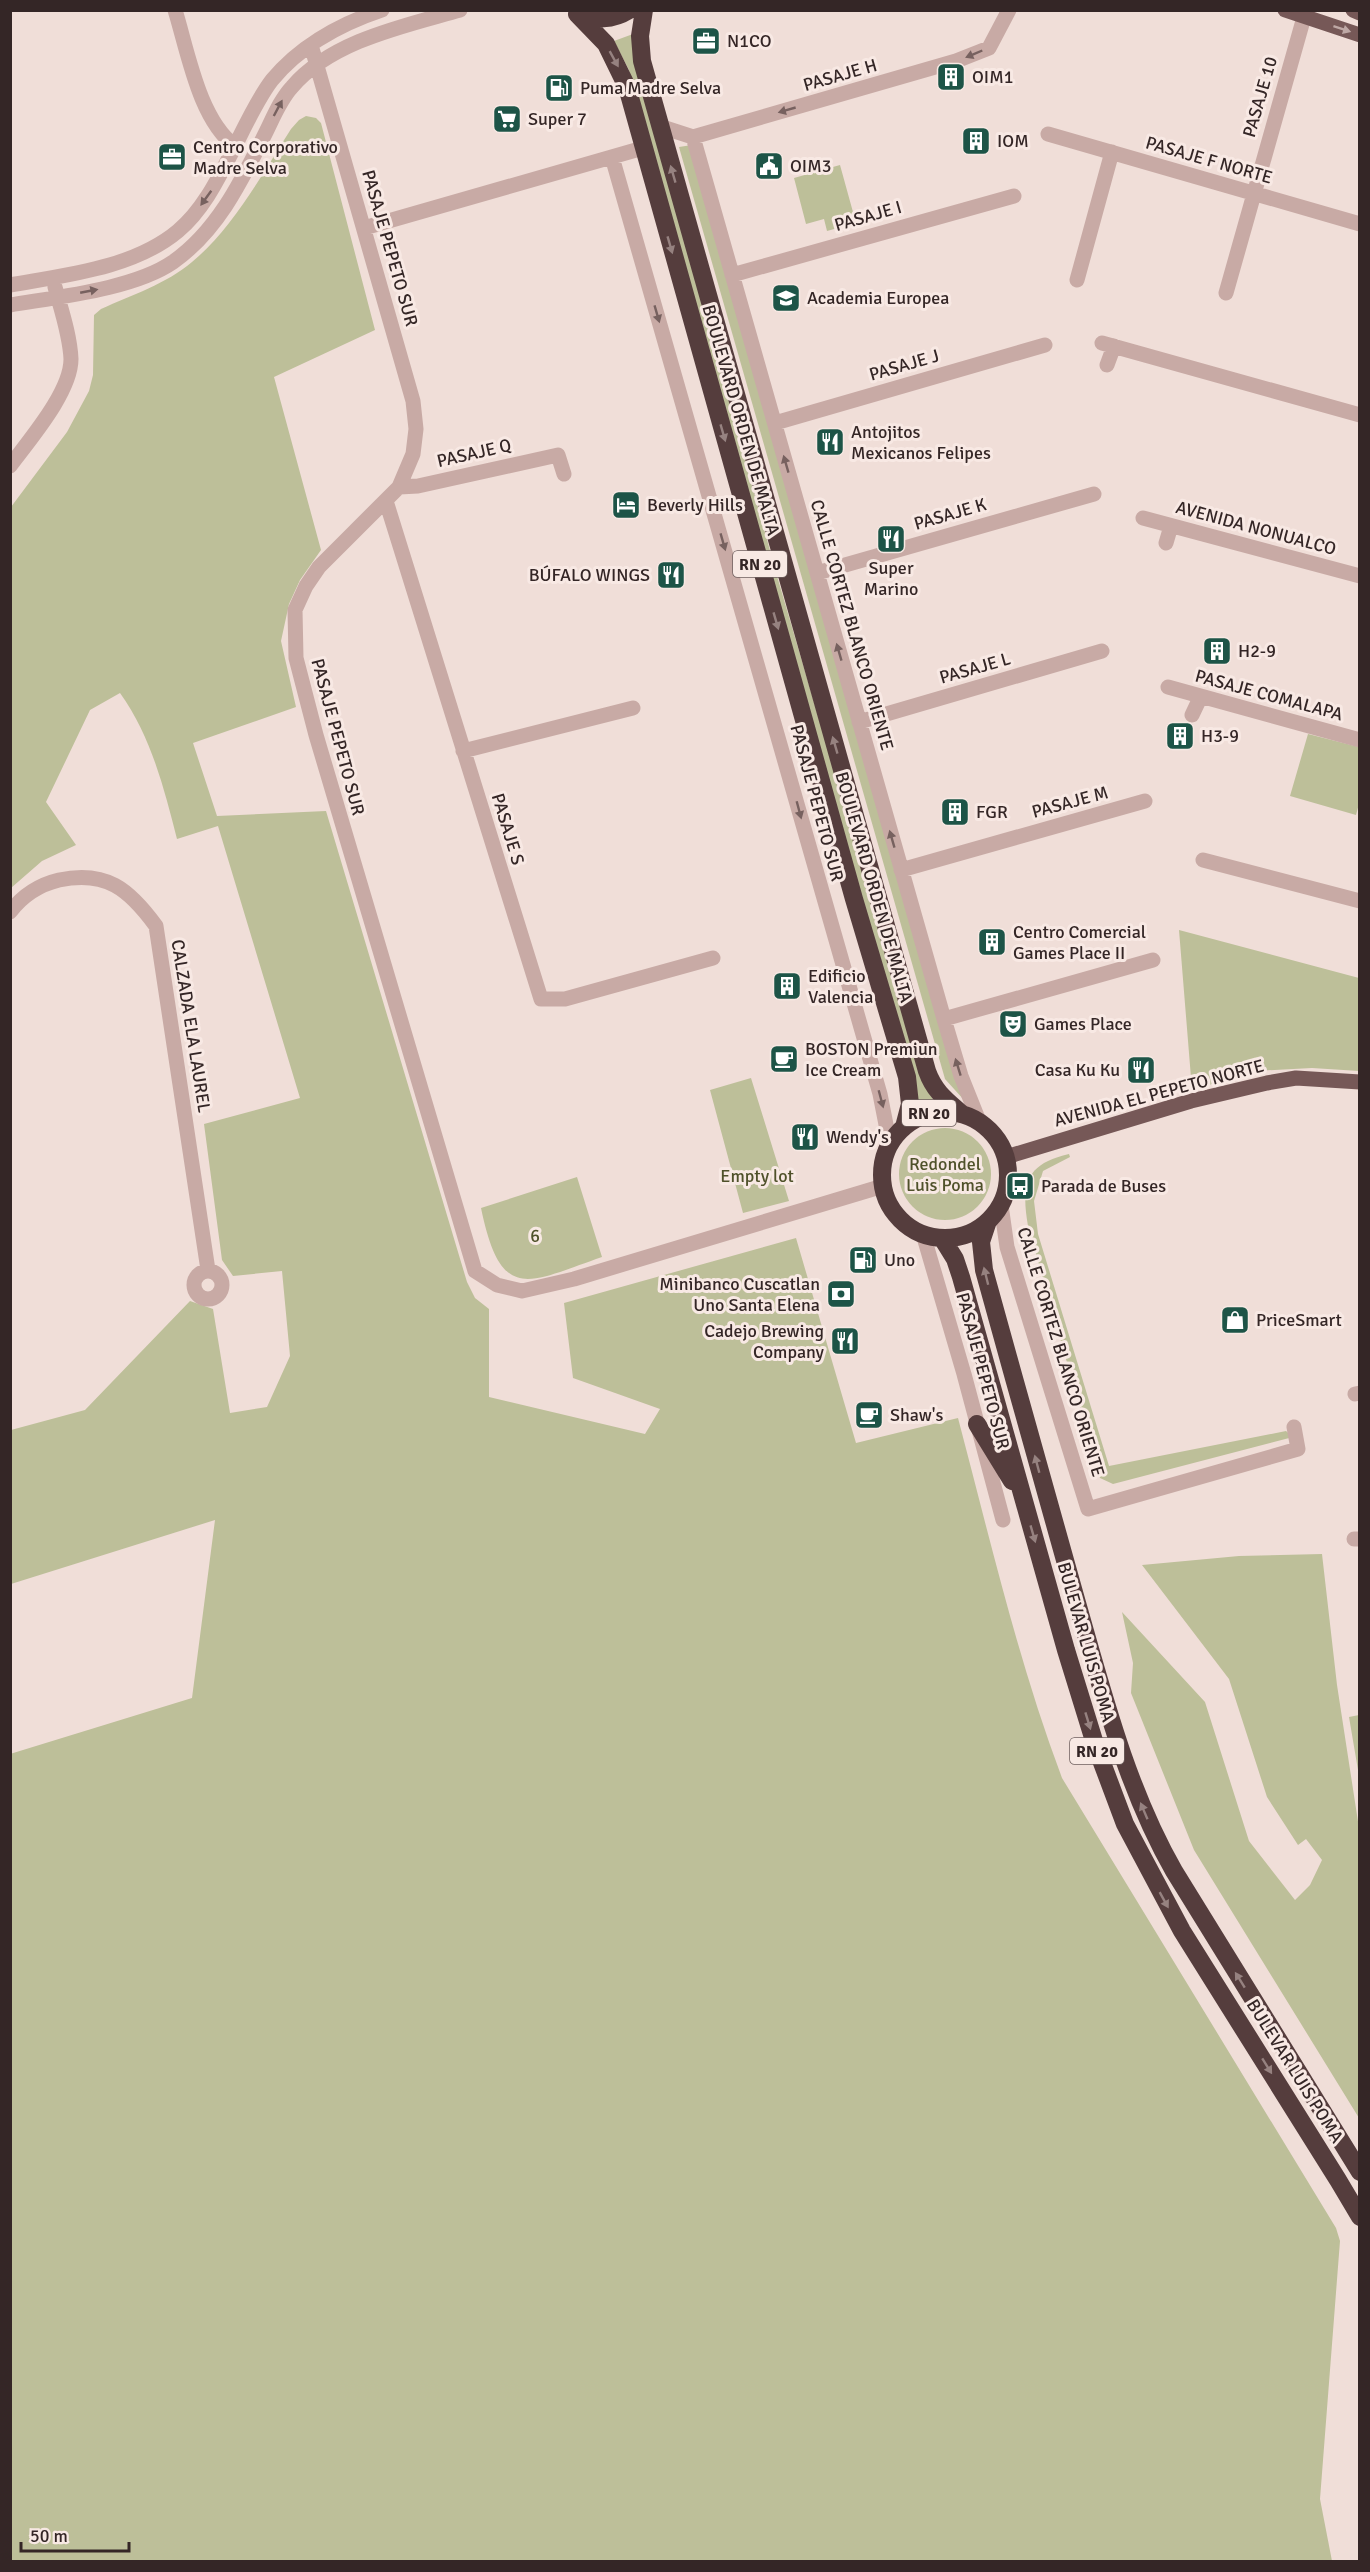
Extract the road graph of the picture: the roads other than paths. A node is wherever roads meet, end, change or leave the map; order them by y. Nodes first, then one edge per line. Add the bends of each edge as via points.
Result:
1 (175, 10) edge
2 (382, 10) edge
3 (460, 10) edge
4 (630, 10) edge
5 (644, 10) edge
6 (1009, 10) edge
7 (1285, 10) edge
8 (1353, 10) edge
9 (572, 12) edge
10 (1359, 13) edge
11 (1305, 14) edge
12 (1359, 34) edge
13 (311, 45) junction
14 (316, 64) junction
15 (659, 126) junction
16 (1048, 134) dead end
17 (693, 137) junction
18 (235, 146) junction
19 (643, 148) junction
20 (1112, 152) junction
21 (612, 157) junction
22 (1253, 193) junction
23 (1014, 196) dead end
24 (1359, 224) edge
25 (364, 228) junction
26 (732, 275) junction
27 (52, 278) junction
28 (1077, 280) dead end
29 (10, 285) edge
30 (1224, 286) dead end
31 (58, 297) junction
32 (10, 306) edge
33 (1045, 345) dead end
34 (1107, 365) dead end
35 (1359, 415) edge
36 (775, 423) junction
37 (10, 466) edge
38 (564, 474) dead end
39 (399, 487) junction
40 (1094, 494) dead end
41 (386, 501) junction
42 (1143, 518) dead end
43 (1171, 526) junction
44 (1166, 543) dead end
45 (817, 573) junction
46 (1359, 576) edge
47 (1102, 651) dead end
48 (1168, 687) dead end
49 (1201, 696) junction
50 (633, 708) dead end
51 (1191, 715) dead end
52 (859, 722) junction
53 (1359, 740) edge
54 (463, 751) junction
55 (1145, 801) dead end
56 (1203, 860) dead end
57 (901, 870) junction
58 (1359, 901) edge
59 (10, 912) edge
60 (713, 958) dead end
61 (1153, 960) dead end
62 (944, 1019) junction
63 (1359, 1082) edge
64 (961, 1113) junction
65 (979, 1121) junction
66 (904, 1127) junction
67 (890, 1145) junction
68 (1006, 1157) junction
69 (884, 1186) junction
70 (1001, 1205) junction
71 (988, 1221) junction
72 (923, 1234) junction
73 (942, 1238) junction
74 (208, 1270) dead end
75 (977, 1424) junction
76 (1294, 1427) dead end
77 (1024, 1502) junction
78 (1003, 1520) dead end
79 (1359, 2172) edge
80 (1359, 2217) edge

1 - 18 street via 203,101 222,136
2 - 13 street via 324,35
3 - 14 street via 351,44
4 - 9 highway, RN 20 via 603,18
5 - 15 highway, BOULEVARD ORDEN DE MALTA / RN 20 via 642,61
6 -> 17 street, PASAJE H via 989,48 956,62
7 - 11 main road
8 - 10 main road
9 -> 19 highway, BOULEVARD ORDEN DE MALTA / RN 20 via 606,44 617,63
11 -> 12 main road
11 - 22 street, PASAJE 10
13 - 14 street, PASAJE PEPETO SUR
13 - 18 street via 271,82
14 - 25 street, PASAJE PEPETO SUR
31 -> 14 street via 144,277 171,264 198,243 245,174 285,95
15 - 17 street
64 -> 15 highway, BOULEVARD ORDEN DE MALTA / RN 20 via 939,1094 927,1071
16 - 20 street, PASAJE F NORTE
17 - 26 street, CALLE CORTEZ BLANCO ORIENTE
18 -> 27 street via 211,191 178,231 116,264
19 - 21 street
19 -> 66 highway, BOULEVARD ORDEN DE MALTA / RN 20 via 907,1077 910,1104
20 - 22 street, PASAJE F NORTE
20 - 28 street
21 - 25 street
21 -> 67 street, PASAJE PEPETO SUR via 880,1094
22 - 24 street, PASAJE F NORTE
22 - 30 street, PASAJE 10
23 - 26 street, PASAJE I
25 - 39 street, PASAJE PEPETO SUR via 413,401 413,454
26 - 36 street, CALLE CORTEZ BLANCO ORIENTE
27 - 29 street
27 - 31 street
31 - 32 street
31 - 37 street via 71,360 68,376
33 - 36 street, PASAJE J
34 - 35 street via 1108,344
45 -> 36 street, CALLE CORTEZ BLANCO ORIENTE
38 - 39 street, PASAJE Q via 556,449 418,486
39 - 41 street, PASAJE PEPETO SUR
40 - 45 street, PASAJE K
41 - 54 street, PASAJE S
41 - 69 street, PASAJE PEPETO SUR via 319,567 306,586 296,610 296,658 475,1271 496,1286 522,1291
42 - 43 street, AVENIDA NONUALCO
43 - 44 street
43 - 46 street, AVENIDA NONUALCO
52 -> 45 street, CALLE CORTEZ BLANCO ORIENTE
47 - 52 street, PASAJE L
48 - 49 street, PASAJE COMALAPA
49 - 51 street
49 - 53 street, PASAJE COMALAPA
50 - 54 street
57 -> 52 street, CALLE CORTEZ BLANCO ORIENTE
54 - 60 street, PASAJE S via 541,999 565,999
55 - 57 street, PASAJE M
56 - 58 street
57 - 62 street, CALLE CORTEZ BLANCO ORIENTE
59 - 74 street, CALZADA ELA LAUREL via 21,898 45,883 78,876 112,883 137,901 156,926
61 - 62 street
65 -> 62 street, CALLE CORTEZ BLANCO ORIENTE
63 - 68 main road, AVENIDA EL PEPETO NORTE via 1296,1078 1267,1083 1191,1101
64 - 65 highway, RN 20
64 - 66 highway, RN 20 via 935,1112
65 - 68 highway, RN 20 via 998,1140
66 - 67 highway, RN 20
67 - 69 highway, RN 20 via 884,1161
68 - 70 highway, RN 20 via 1008,1176
69 - 72 highway, RN 20 via 897,1215
70 - 71 highway, RN 20
70 - 76 street, CALLE CORTEZ BLANCO ORIENTE via 1007,1248 1088,1509 1298,1449
71 - 73 highway, RN 20 via 962,1236
79 -> 71 highway, BULEVAR LUIS POMA / RN 20 via 1169,1863 1137,1794 1096,1672 984,1270 981,1242
72 - 73 highway, RN 20
72 - 75 street, PASAJE PEPETO SUR
73 - 77 highway, BULEVAR LUIS POMA / RN 20 via 961,1277
75 - 77 highway
75 - 78 street, PASAJE PEPETO SUR
77 -> 80 highway, BULEVAR LUIS POMA / RN 20 via 1095,1744 1125,1824 1182,1931

